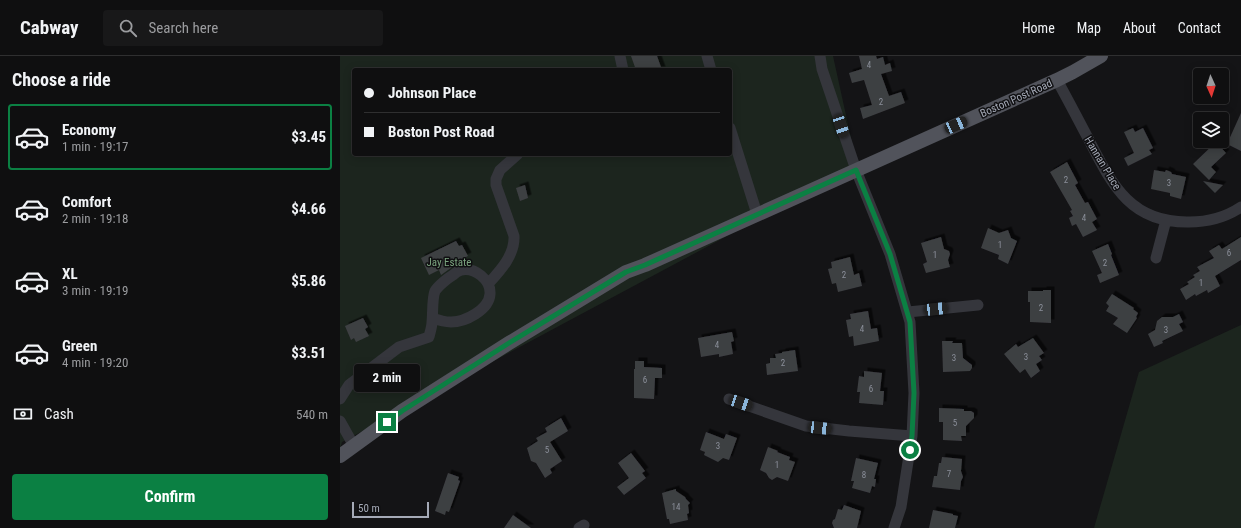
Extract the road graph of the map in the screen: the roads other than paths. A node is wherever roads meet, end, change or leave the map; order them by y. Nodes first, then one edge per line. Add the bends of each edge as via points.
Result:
1 (620, 56) edge
2 (707, 56) edge
3 (820, 56) edge
4 (1101, 56) edge
5 (623, 68) edge
6 (710, 68) edge
7 (1057, 80) junction
8 (732, 134) edge
9 (516, 156) edge
10 (856, 170) junction
11 (1241, 206) edge
12 (758, 214) junction
13 (1166, 220) junction
14 (1156, 258) dead end
15 (489, 283) junction
16 (978, 305) dead end
17 (908, 312) junction
18 (433, 318) junction
19 (340, 399) edge
20 (728, 399) dead end
21 (340, 421) edge
22 (912, 436) junction
23 (354, 446) junction
24 (340, 456) edge
25 (894, 528) edge

1 - 5 street
2 - 6 street
3 - 10 street via 822,69
4 - 7 main road, Boston Post Road
7 - 10 main road, Boston Post Road
7 - 13 street, Hannan Place via 1118,190 1132,204 1148,214
8 - 12 street
9 - 15 street via 500,170 496,179 514,242 508,259
10 - 12 main road, Boston Post Road
10 - 17 street via 890,254
11 - 13 street, Hannan Place via 1233,212 1198,222
12 - 23 main road, Boston Post Road via 626,272 402,411
13 - 14 street
15 - 18 street via 490,295 486,305 476,314 466,320 450,322
15 - 18 street via 480,274 460,270 446,279 435,291
16 - 17 street
17 - 22 street via 914,393
18 - 19 street via 429,337 399,347 349,385
20 - 22 street via 806,426
21 - 23 street
22 - 25 street via 901,507
23 - 24 main road, Boston Post Road

